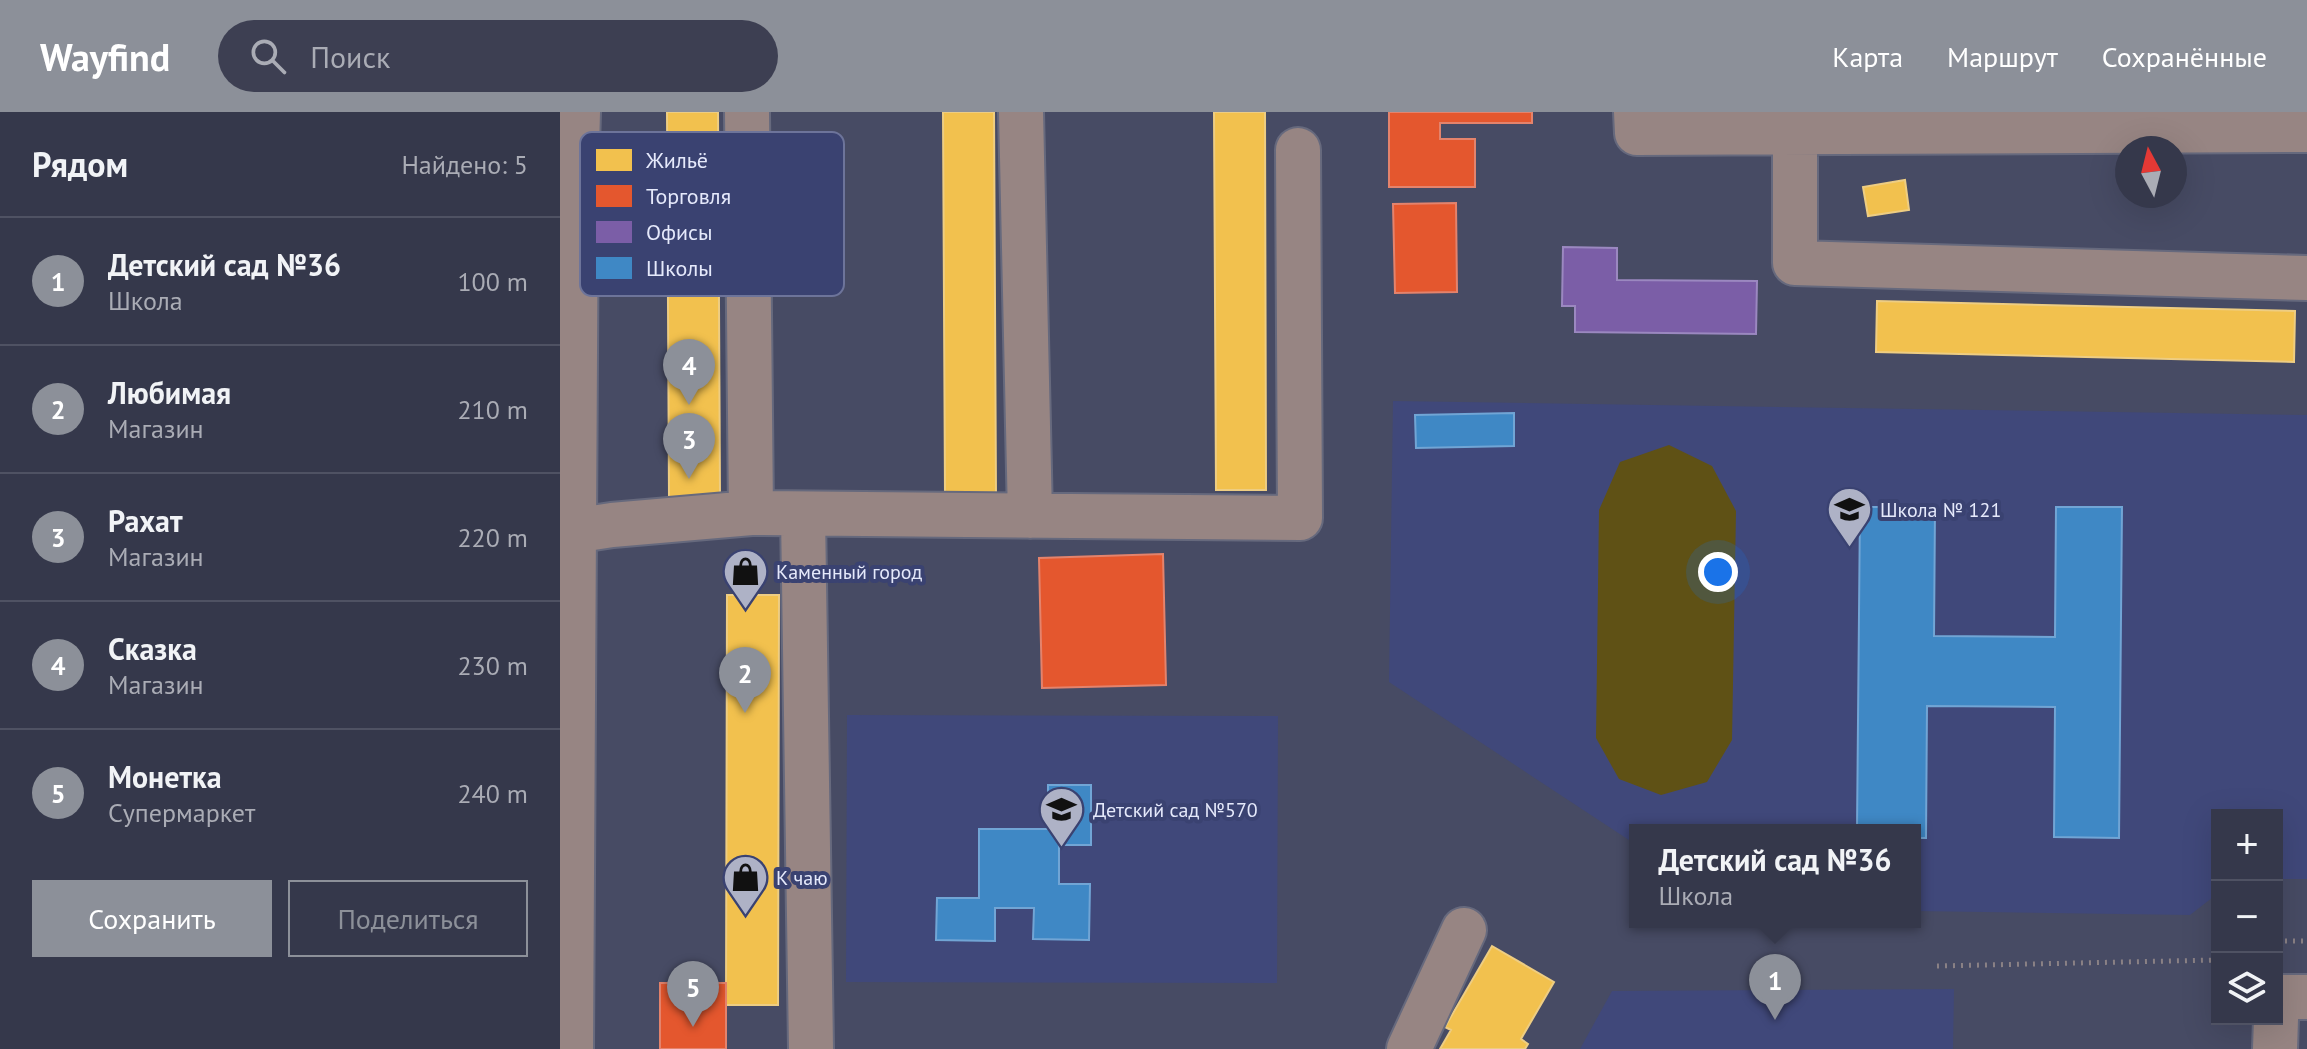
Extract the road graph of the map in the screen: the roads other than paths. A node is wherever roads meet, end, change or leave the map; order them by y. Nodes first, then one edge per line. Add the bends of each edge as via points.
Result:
1 (578, 112) edge
2 (747, 112) edge
3 (1021, 112) edge
4 (1636, 112) edge
5 (2307, 130) edge
6 (747, 132) edge
7 (1795, 132) junction
8 (1298, 150) dead end
9 (2307, 278) edge
10 (749, 296) edge
11 (751, 513) junction
12 (803, 514) junction
13 (1030, 516) junction
14 (567, 532) edge
15 (1464, 930) dead end
16 (2283, 997) edge
17 (2307, 997) edge
18 (2276, 1025) edge
19 (571, 1049) edge
20 (811, 1049) edge
21 (1409, 1049) edge
22 (2275, 1049) edge

1 - 14 street
2 - 6 street
3 - 13 street
4 - 7 street via 1637,133
5 - 7 street
7 - 9 street via 1795,263
8 - 13 street via 1300,518
10 - 11 street
11 - 12 street
11 - 14 street
12 - 13 street
12 - 20 street
14 - 19 street
15 - 21 street
16 - 17 street
18 - 22 street

